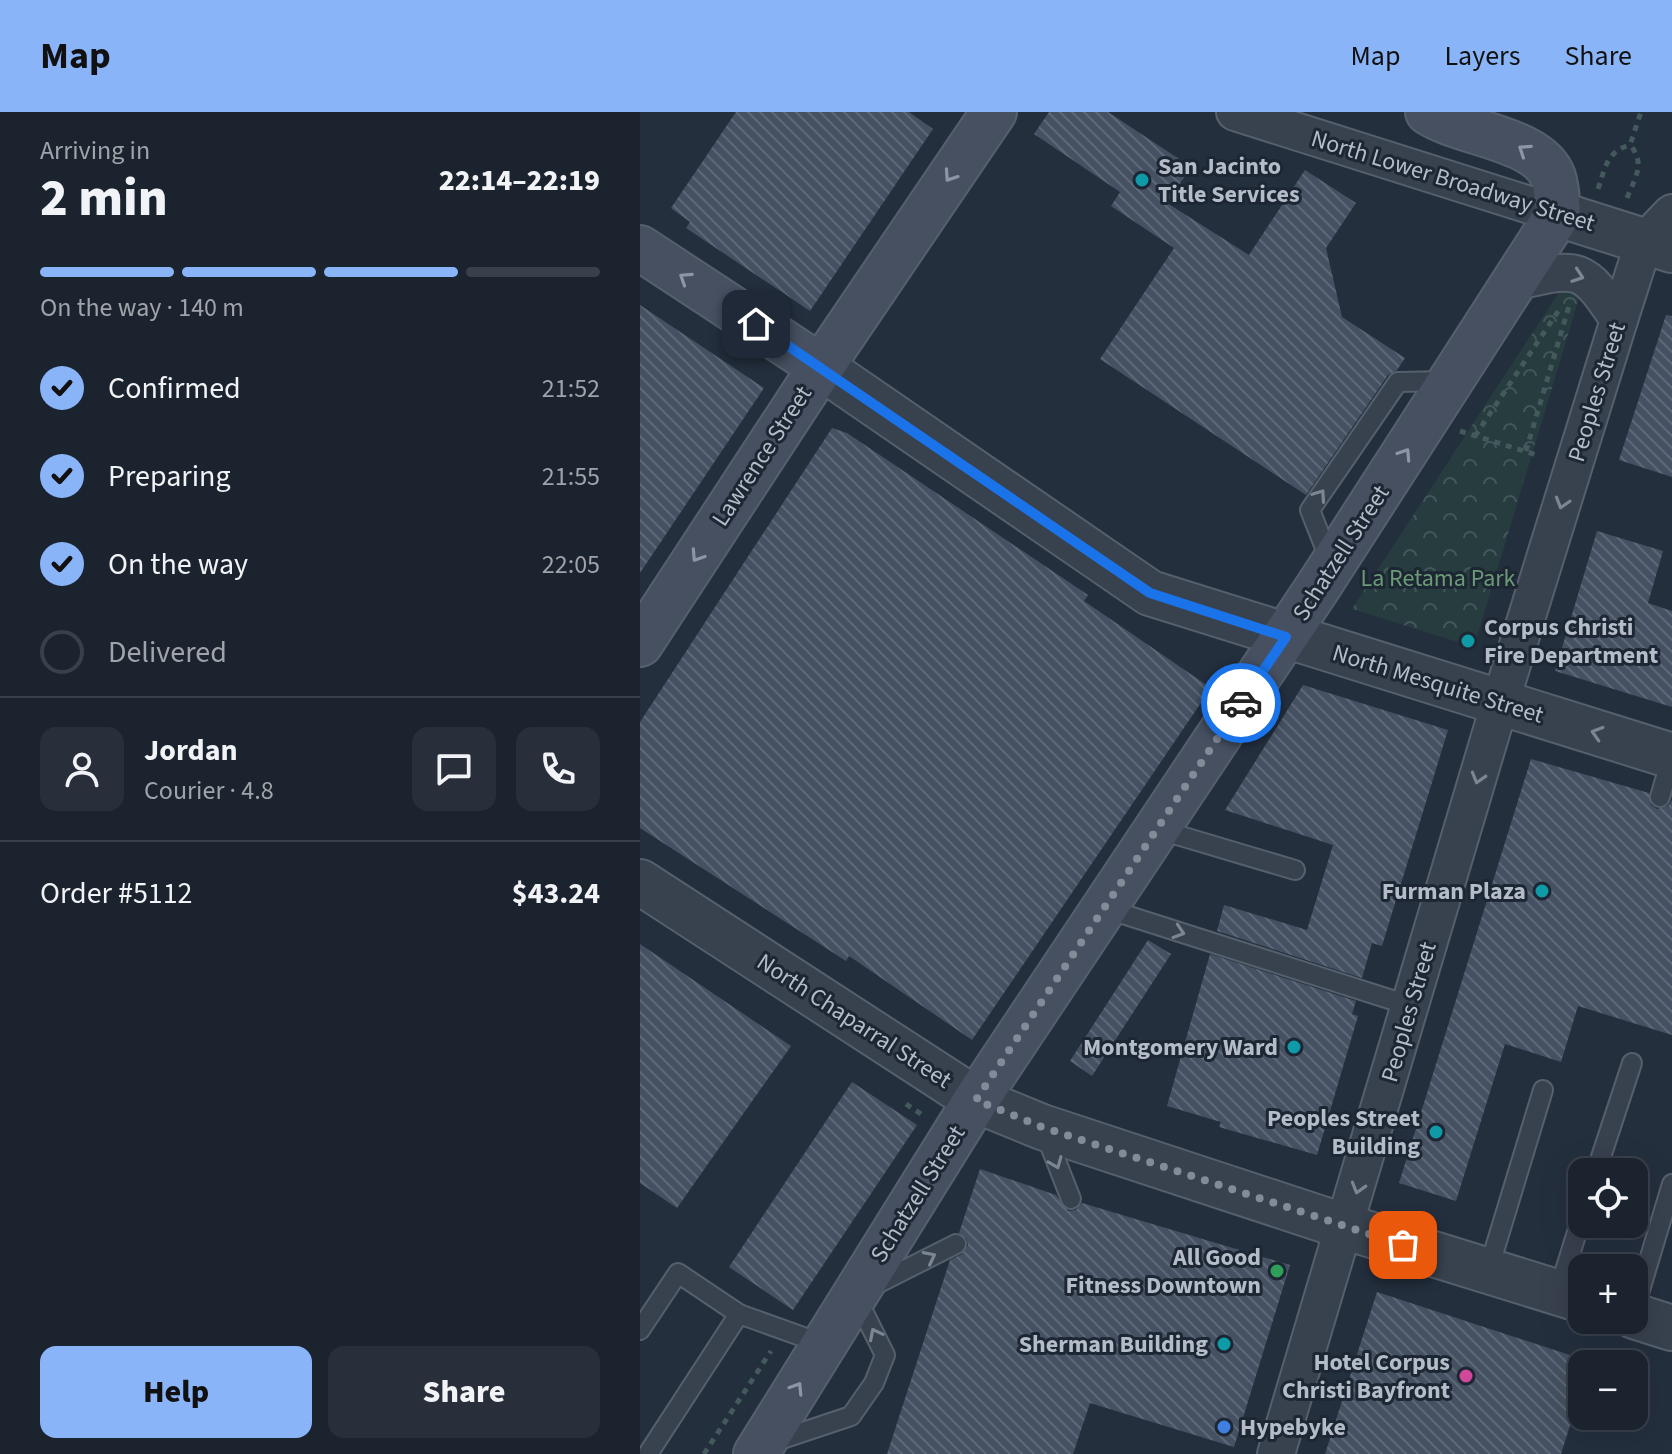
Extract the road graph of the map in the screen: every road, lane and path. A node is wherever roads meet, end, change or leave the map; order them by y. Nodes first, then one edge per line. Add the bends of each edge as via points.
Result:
1 (994, 112) edge
2 (1235, 112) edge
3 (1428, 112) edge
4 (1641, 112) edge
5 (1630, 145) junction
6 (1624, 229) edge
7 (640, 248) edge
8 (1518, 281) junction
9 (1619, 320) junction
10 (821, 367) junction
11 (1460, 400) junction
12 (1460, 431) junction
13 (1475, 436) junction
14 (1544, 442) dead end
15 (1451, 444) dead end
16 (1526, 451) junction
17 (1540, 456) junction
18 (1535, 470) dead end
19 (1286, 637) junction
20 (640, 644) edge
21 (1500, 703) junction
22 (1668, 770) edge
23 (1157, 829) junction
24 (1295, 870) dead end
25 (640, 882) edge
26 (1104, 908) junction
27 (1411, 1006) junction
28 (1632, 1063) dead end
29 (1543, 1090) dead end
30 (899, 1099) dead end
31 (976, 1100) junction
32 (1042, 1127) junction
33 (917, 1131) dead end
34 (1601, 1158) edge
35 (1672, 1184) edge
36 (1071, 1199) dead end
37 (1346, 1227) junction
38 (956, 1244) dead end
39 (1648, 1265) edge
40 (1488, 1271) junction
41 (855, 1295) junction
42 (1568, 1295) edge
43 (739, 1314) junction
44 (1648, 1319) edge
45 (1672, 1328) edge
46 (640, 1330) edge
47 (804, 1338) junction
48 (758, 1450) edge
49 (648, 1454) edge
50 (704, 1454) edge
51 (1276, 1454) edge

1 -> 10 main road, Lawrence Street
2 - 6 street, North Lower Broadway Street
6 -> 3 main road via 1522,145 1446,124
4 - 5 path
5 - 6 path via 1640,166
5 - 6 path via 1610,156
6 - 8 main road, Schatzell Street
6 - 9 street, Peoples Street
10 -> 7 main road, North Mesquite Street
8 -> 9 street via 1562,270 1593,281
8 - 11 main road, Schatzell Street
9 -> 21 street, Peoples Street
10 - 19 street, North Mesquite Street via 1150,593
10 -> 20 main road, Lawrence Street
11 - 12 path
19 -> 11 main road, Schatzell Street via 1332,566
12 - 13 path
12 - 15 path
13 - 16 path
13 - 16 path via 1568,300
14 - 17 path
16 - 17 path
17 - 18 path
19 - 21 street, North Mesquite Street
19 - 23 main road, Schatzell Street
22 -> 21 street, North Mesquite Street
21 -> 27 street, Peoples Street
23 - 24 lane
23 - 26 main road, Schatzell Street
25 - 31 street, North Chaparral Street
26 -> 27 lane
26 - 31 main road, Schatzell Street
27 -> 37 street, Peoples Street
28 - 34 lane
29 - 40 lane
30 - 33 path via 925,1117
31 - 32 street, North Chaparral Street
31 - 41 main road, Schatzell Street
32 -> 36 lane
32 - 37 street, North Chaparral Street
35 - 39 lane
37 - 40 street, North Chaparral Street
37 - 51 street, Peoples Street
41 -> 38 lane
40 - 42 street, North Chaparral Street
41 - 47 main road, Schatzell Street
48 -> 41 lane via 851,1416 874,1383 885,1355
43 - 46 lane via 678,1273
43 - 47 lane
43 - 49 lane
44 - 45 street
48 -> 47 main road, Schatzell Street
47 - 50 path

